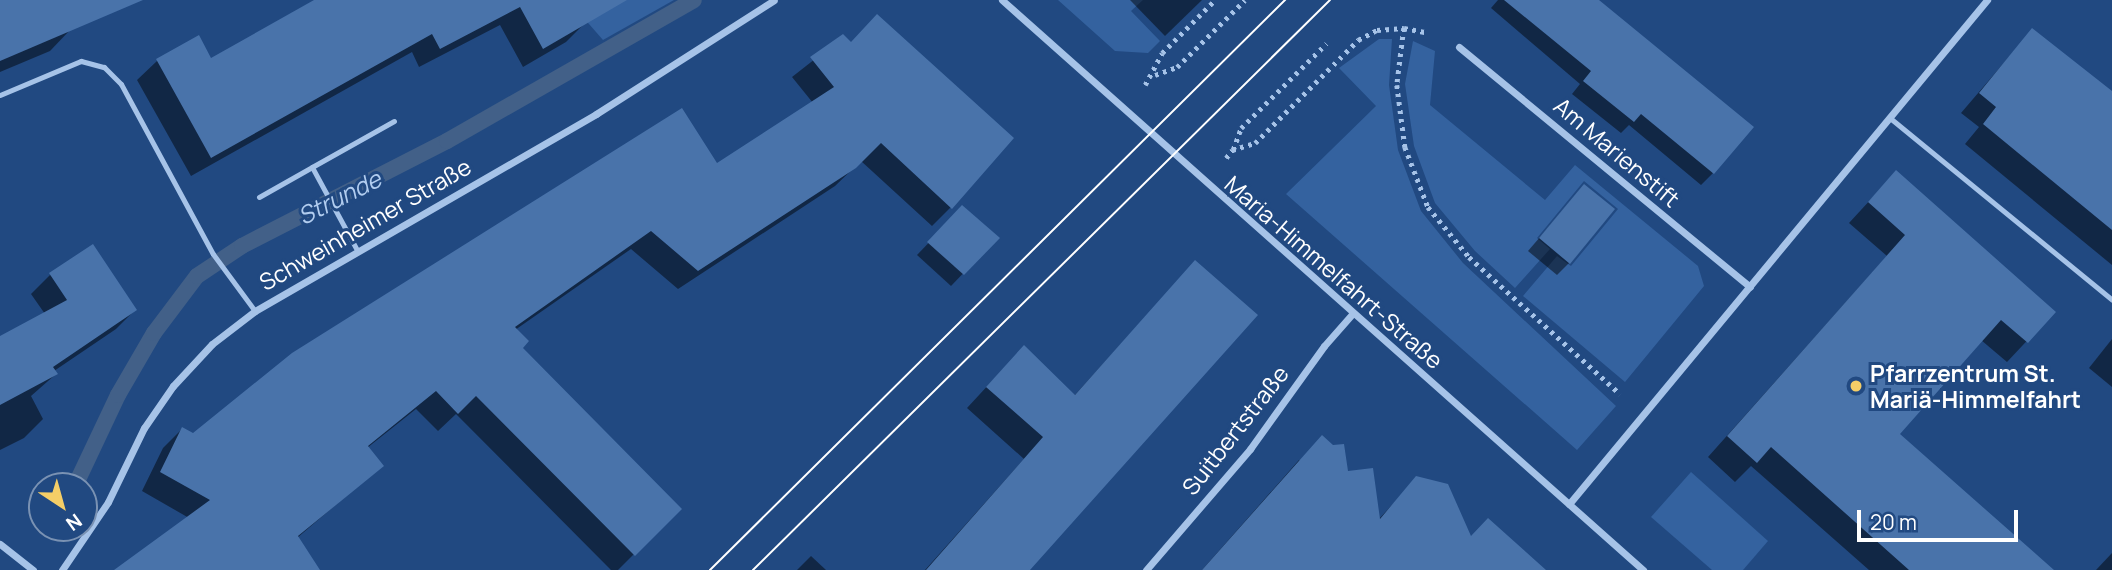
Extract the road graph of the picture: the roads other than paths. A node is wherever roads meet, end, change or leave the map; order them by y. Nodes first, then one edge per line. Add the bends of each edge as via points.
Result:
1 (774, 0) edge
2 (1002, 0) edge
3 (1987, 0) edge
4 (1459, 47) road end
5 (0, 95) edge
6 (1889, 118) junction
7 (394, 121) dead end
8 (312, 167) junction
9 (260, 197) dead end
10 (357, 250) junction
11 (1750, 287) junction
12 (2112, 300) edge
13 (255, 311) junction
14 (1353, 313) junction
15 (1569, 504) junction
16 (0, 544) edge
17 (33, 570) edge
18 (62, 570) edge
19 (1146, 570) edge
20 (1643, 570) edge

1 - 10 street, Schweinheimer Straße via 596,114
2 - 14 street, Maria-Himmelfahrt-Straße
3 - 6 street
4 - 11 street, Am Marienstift
5 - 13 lane via 81,61 104,67 121,84 214,254
6 - 11 street
6 - 12 lane
7 - 8 lane
8 - 9 lane
8 - 10 lane
10 - 13 street, Schweinheimer Straße
11 - 15 street
13 - 18 street, Schweinheimer Straße via 212,344 173,386 144,428 108,502
14 - 15 street, Maria-Himmelfahrt-Straße
14 - 19 street, Suitbertstraße via 1250,449
15 - 20 street, Maria-Himmelfahrt-Straße
16 - 17 street

